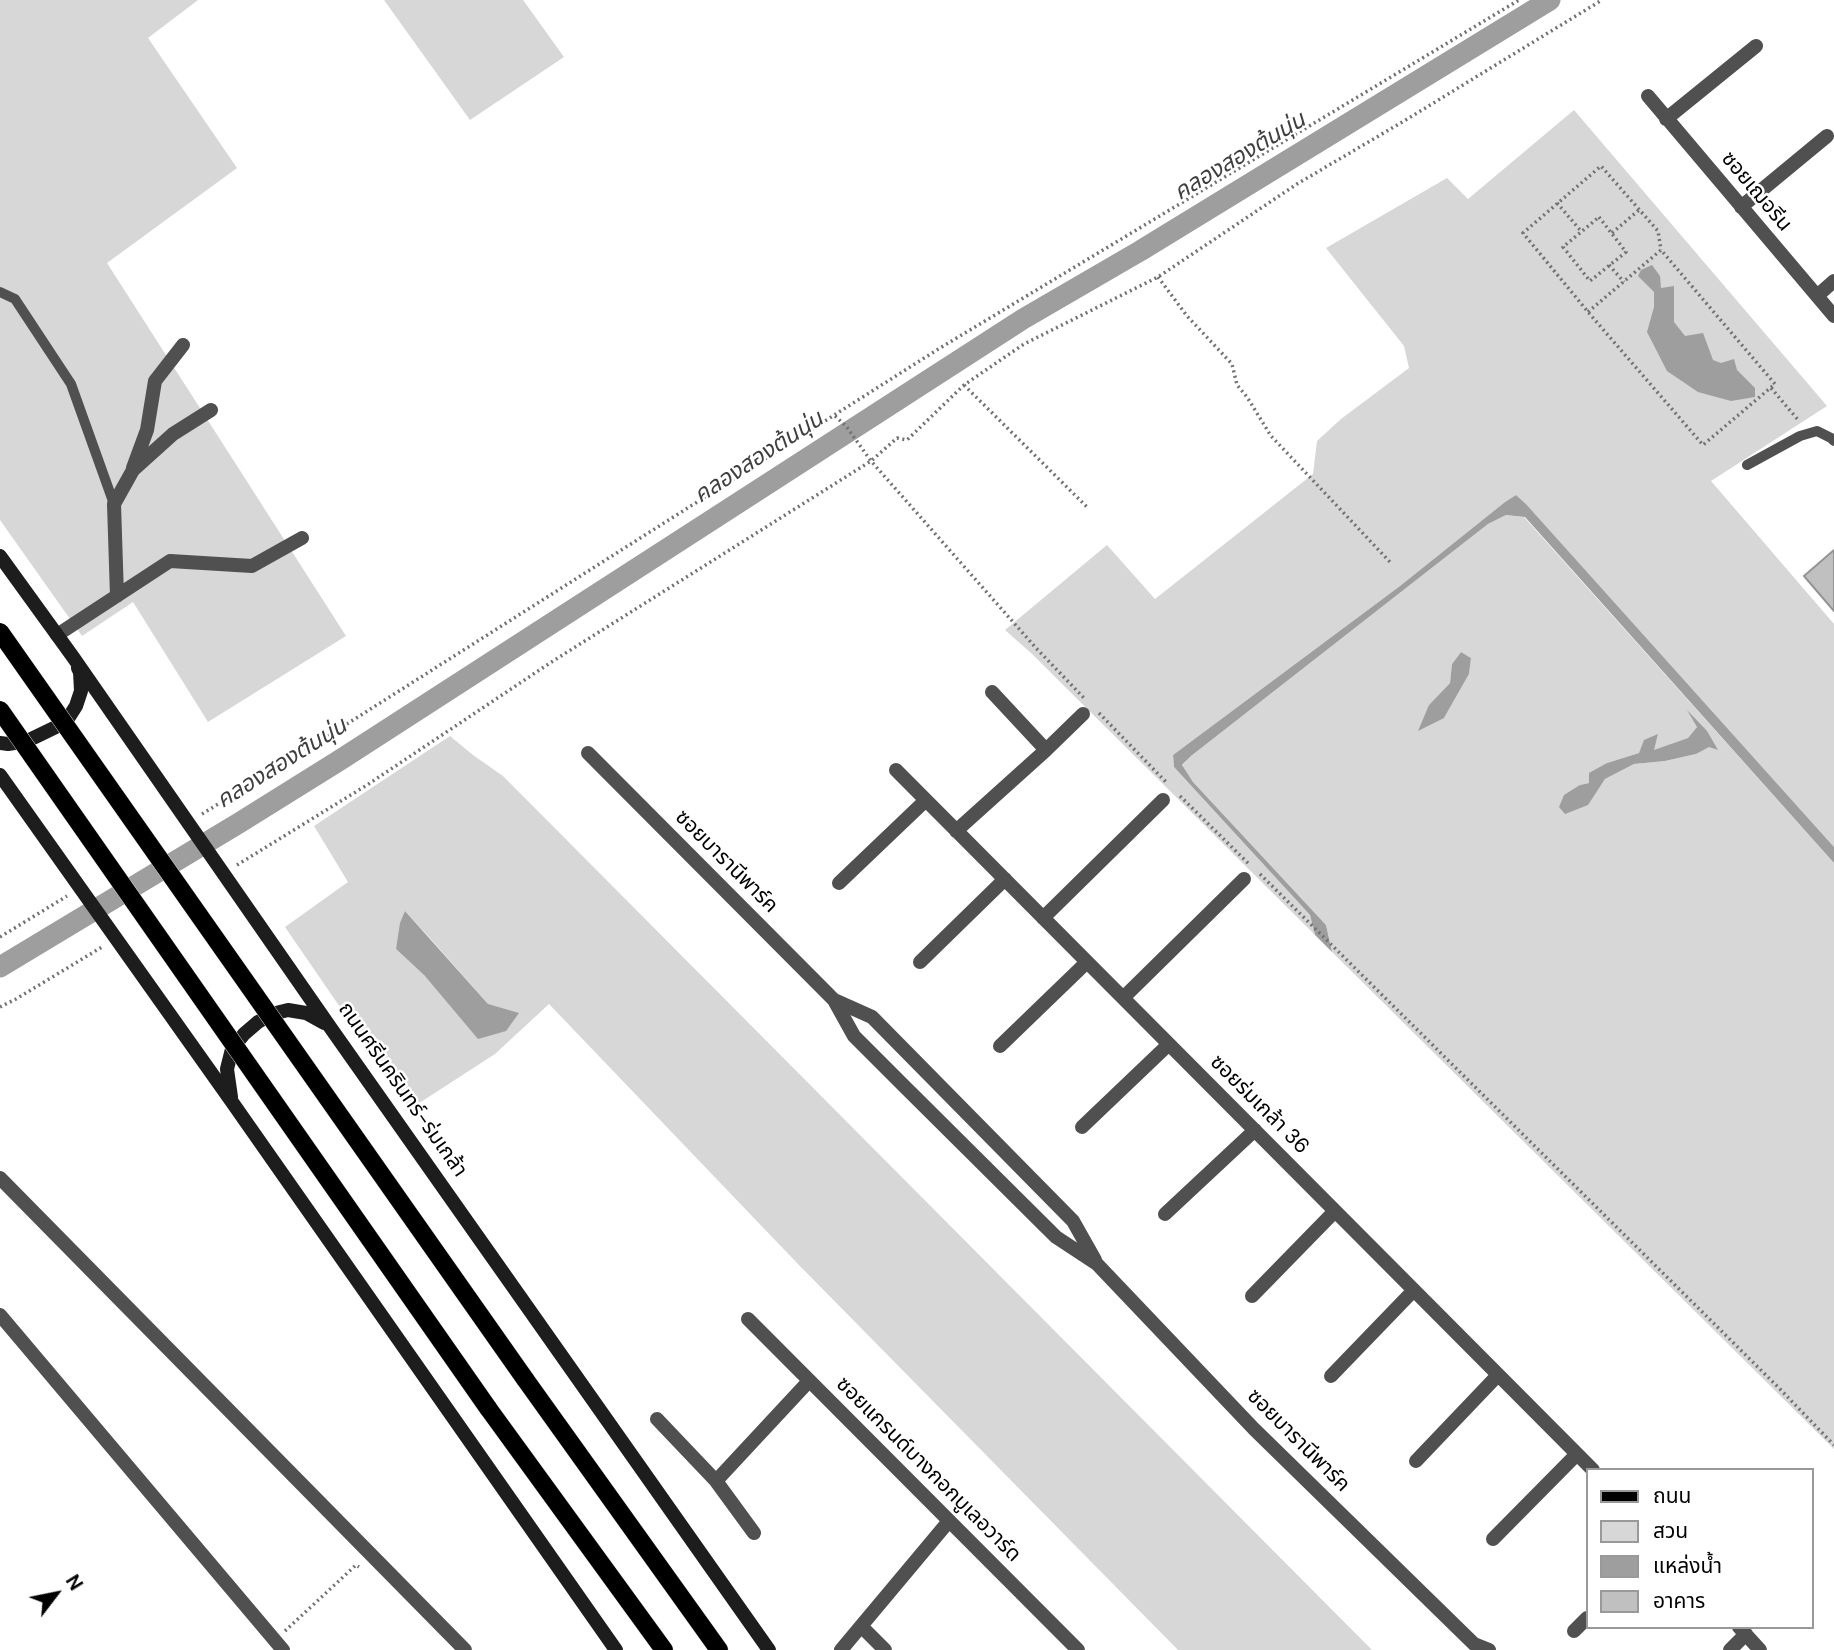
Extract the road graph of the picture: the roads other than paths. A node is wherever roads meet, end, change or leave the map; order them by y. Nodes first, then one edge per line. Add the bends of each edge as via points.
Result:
1 (1756, 46) dead end
2 (1648, 96) dead end
3 (1667, 119) junction
4 (1827, 136) dead end
5 (1741, 207) junction
6 (1834, 281) edge
7 (0, 292) edge
8 (1817, 296) junction
9 (1834, 316) edge
10 (183, 345) dead end
11 (211, 410) dead end
12 (1834, 441) edge
13 (1747, 465) dead end
14 (133, 470) junction
15 (114, 504) junction
16 (302, 538) dead end
17 (0, 556) edge
18 (117, 596) junction
19 (0, 632) edge
20 (57, 635) junction
21 (73, 657) junction
22 (992, 692) dead end
23 (1089, 709) road end
24 (0, 710) edge
25 (0, 743) edge
26 (1046, 750) junction
27 (588, 753) dead end
28 (896, 770) dead end
29 (0, 775) edge
30 (926, 800) junction
31 (1163, 800) dead end
32 (956, 831) junction
33 (1005, 879) junction
34 (1244, 879) dead end
35 (839, 883) dead end
36 (1043, 918) junction
37 (920, 962) dead end
38 (1087, 962) junction
39 (1123, 998) junction
40 (834, 1000) junction
41 (330, 1027) junction
42 (1169, 1044) junction
43 (1000, 1046) dead end
44 (232, 1102) junction
45 (1082, 1127) dead end
46 (1255, 1130) junction
47 (0, 1178) edge
48 (1335, 1210) junction
49 (1165, 1214) dead end
50 (1097, 1264) junction
51 (1414, 1290) junction
52 (1252, 1296) dead end
53 (0, 1315) edge
54 (748, 1319) dead end
55 (1498, 1375) junction
56 (1331, 1376) dead end
57 (809, 1381) junction
58 (657, 1419) dead end
59 (1577, 1454) junction
60 (1416, 1461) dead end
61 (1591, 1468) edge
62 (716, 1481) junction
63 (949, 1521) junction
64 (754, 1533) dead end
65 (1493, 1539) dead end
66 (1586, 1619) edge
67 (861, 1626) junction
68 (1574, 1631) dead end
69 (1743, 1631) edge
70 (279, 1645) edge
71 (1475, 1647) edge
72 (465, 1650) edge
73 (616, 1650) edge
74 (664, 1650) edge
75 (719, 1650) edge
76 (769, 1650) edge
77 (841, 1650) edge
78 (885, 1650) edge
79 (1077, 1650) edge
80 (1489, 1650) edge
81 (1730, 1650) edge
82 (1760, 1650) edge

1 - 3 street
2 - 3 street, ซอยเฌอรีน
3 - 5 street, ซอยเฌอรีน
4 - 5 street
5 - 8 street, ซอยเฌอรีน
6 - 8 street
7 - 15 lane via 15,299 71,384
8 - 9 street, ซอยเฌอรีน
10 - 14 street via 155,381
11 - 14 street
12 - 13 lane via 1817,431
14 - 15 street
15 - 18 street
16 - 18 street via 252,566 170,561
17 - 20 main road, ถนนศรีนครินทร์-ร่มเกล้า
18 - 20 street
19 - 75 main road, bridge
20 - 21 main road, ถนนศรีนครินทร์-ร่มเกล้า
21 - 25 main road via 81,691 69,717 27,741
21 - 41 main road, ถนนศรีนครินทร์-ร่มเกล้า
22 - 26 street
23 - 26 street
24 - 74 main road, bridge via 488,1408
26 - 32 street
27 - 40 street, ซอยบารานีพาร์ค
28 - 30 street, ซอยร่มเกล้า 36
29 - 44 main road
30 - 32 street, ซอยร่มเกล้า 36
30 - 35 street
31 - 36 street
32 - 33 street, ซอยร่มเกล้า 36
33 - 36 street, ซอยร่มเกล้า 36
33 - 37 street
34 - 39 street
36 - 38 street, ซอยร่มเกล้า 36
38 - 39 street, ซอยร่มเกล้า 36
38 - 43 street
39 - 42 street, ซอยร่มเกล้า 36
40 - 50 street, ซอยบารานีพาร์ค via 854,1036 1056,1237
40 - 50 street, ซอยบารานีพาร์ค via 872,1017 882,1027 1073,1221
41 - 44 main road via 306,1013 288,1010 258,1023 232,1049 227,1069
41 - 76 main road, ถนนศรีนครินทร์-ร่มเกล้า
42 - 45 street
42 - 46 street, ซอยร่มเกล้า 36
44 - 73 main road
46 - 48 street, ซอยร่มเกล้า 36
46 - 49 street
47 - 72 street
48 - 51 street, ซอยร่มเกล้า 36
48 - 52 street
50 - 71 street, ซอยบารานีพาร์ค via 1254,1429
51 - 55 street, ซอยร่มเกล้า 36
51 - 56 street
53 - 70 street
54 - 57 street, ซอยแกรนด์บางกอกบูเลอวาร์ด
55 - 59 street, ซอยร่มเกล้า 36
55 - 60 street
57 - 62 street
57 - 63 street, ซอยแกรนด์บางกอกบูเลอวาร์ด
58 - 62 street
59 - 61 street, ซอยร่มเกล้า 36
59 - 65 street
62 - 64 street
63 - 67 street
63 - 79 street, ซอยแกรนด์บางกอกบูเลอวาร์ด
66 - 68 street
67 - 77 street
67 - 78 street
69 - 81 street
69 - 82 street
71 - 80 street, ซอยบารานีพาร์ค

